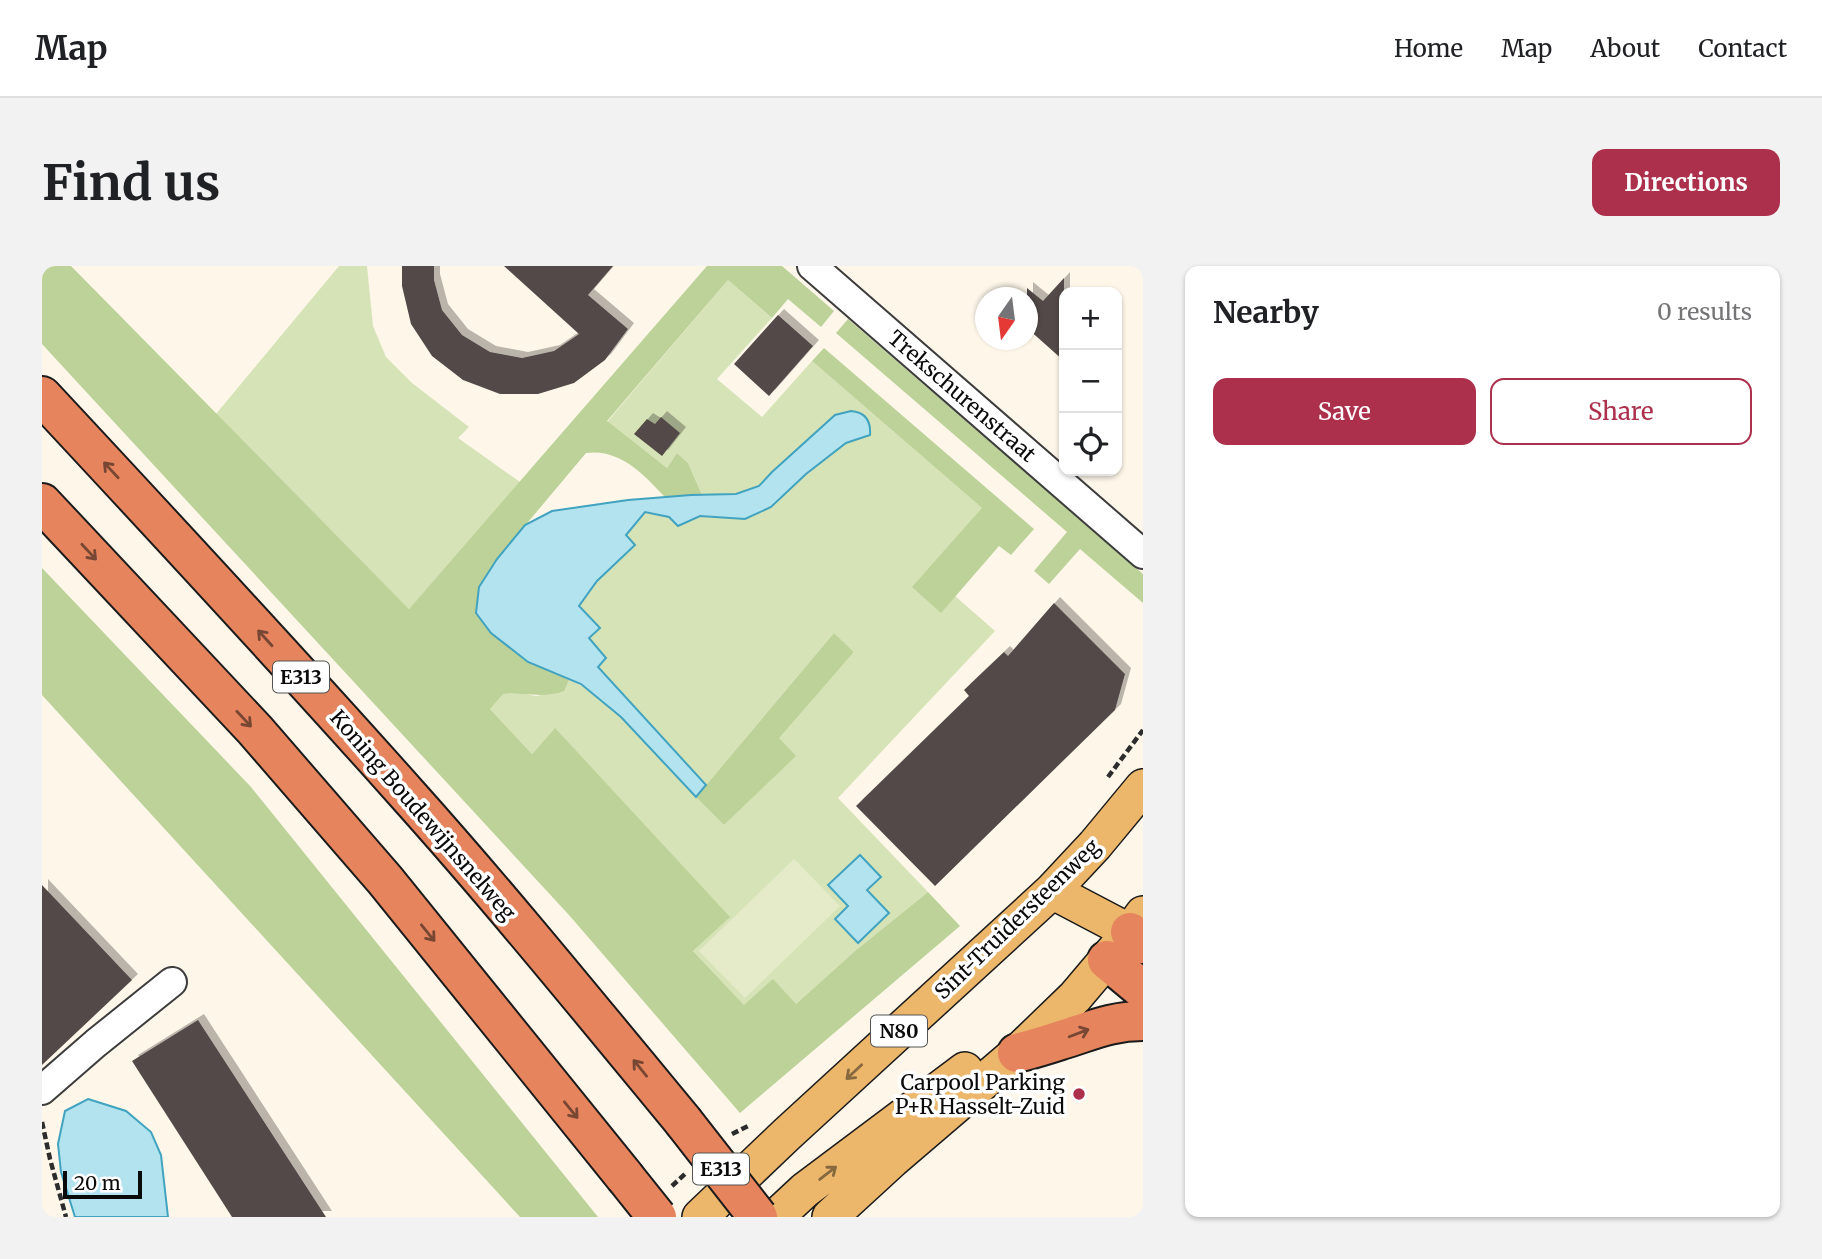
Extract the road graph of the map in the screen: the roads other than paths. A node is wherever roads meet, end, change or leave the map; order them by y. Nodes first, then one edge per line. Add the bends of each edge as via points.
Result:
1 (812, 266) edge
2 (42, 396) edge
3 (42, 503) edge
4 (1143, 554) edge
5 (1143, 788) edge
6 (1052, 891) junction
7 (1131, 937) edge
8 (172, 982) dead end
9 (1143, 990) edge
10 (1143, 1021) edge
11 (1043, 1026) junction
12 (1017, 1053) junction
13 (42, 1090) edge
14 (657, 1217) edge
15 (700, 1217) edge
16 (758, 1217) edge
17 (776, 1217) edge
18 (830, 1217) edge

1 - 4 street, Trekschurenstraat
16 -> 2 highway, Koning Boudewijnsnelweg / E313, bridge via 554,964 407,794
3 -> 14 highway, bridge via 255,730 384,880
5 - 6 main road, Sint-Truidersteenweg / N80
6 - 7 main road
6 -> 15 main road, Sint-Truidersteenweg / N80
7 - 9 highway
7 - 11 main road
8 - 13 street
12 -> 10 highway via 1102,1025
11 - 12 main road
17 -> 11 main road via 805,1190 1012,1035
12 - 18 main road

